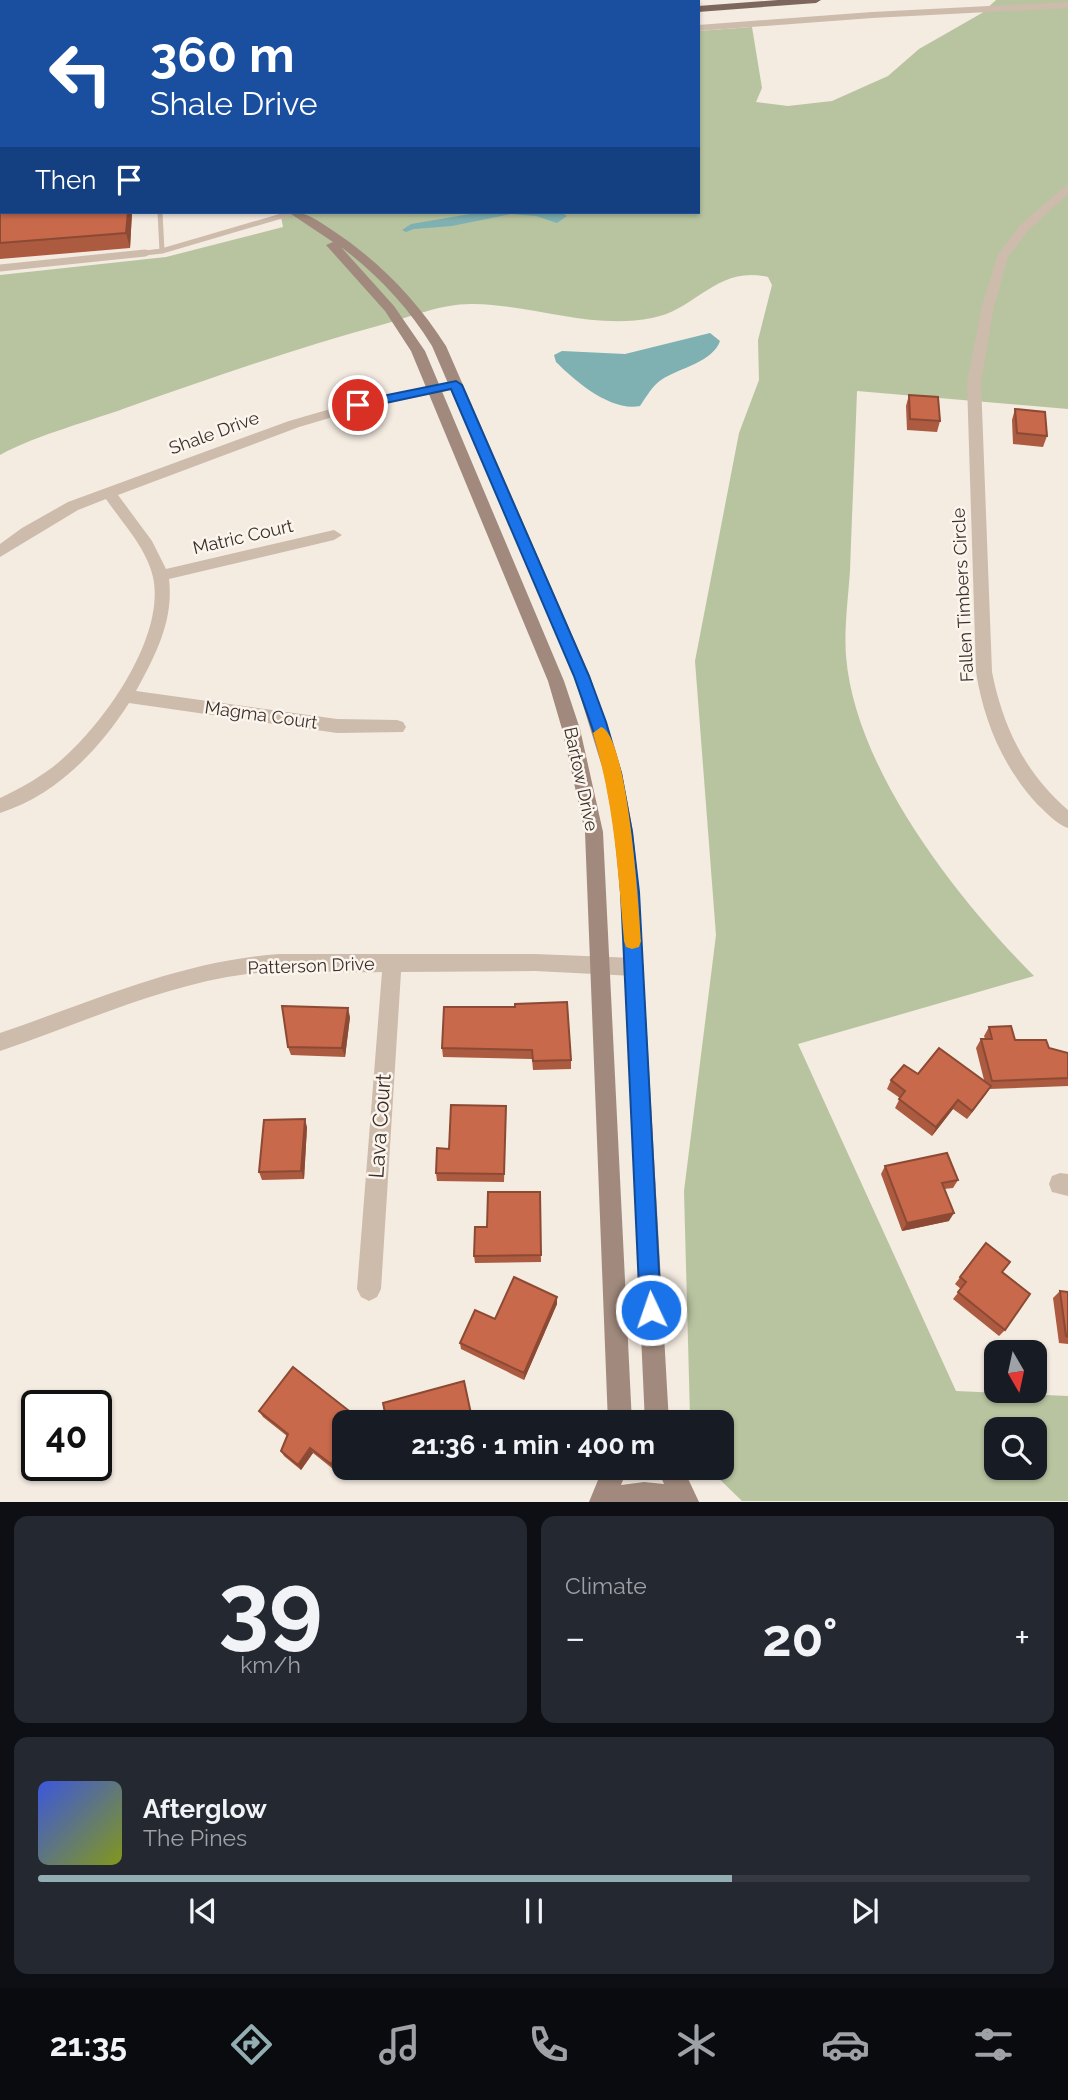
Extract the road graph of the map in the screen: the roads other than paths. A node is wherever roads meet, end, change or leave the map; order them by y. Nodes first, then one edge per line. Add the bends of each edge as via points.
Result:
1 (816, 0) edge
2 (1068, 5) edge
3 (700, 9) edge
4 (700, 28) edge
5 (1068, 188) edge
6 (160, 214) edge
7 (288, 214) edge
8 (297, 214) edge
9 (298, 214) edge
10 (162, 251) junction
11 (0, 268) edge
12 (456, 385) junction
13 (433, 389) junction
14 (108, 492) junction
15 (334, 536) dead end
16 (0, 552) edge
17 (160, 576) junction
18 (126, 696) junction
19 (397, 727) dead end
20 (0, 806) edge
21 (1068, 821) edge
22 (598, 963) junction
23 (391, 964) junction
24 (634, 967) junction
25 (0, 1042) edge
26 (369, 1289) dead end
27 (619, 1410) edge
28 (656, 1410) edge
29 (611, 1480) edge
30 (675, 1480) edge
31 (601, 1502) edge
32 (609, 1502) edge
33 (680, 1502) edge
34 (687, 1502) edge

1 - 3 main road
2 - 4 street
5 - 21 street, Fallen Timbers Circle via 1025,227 1002,257 974,382 989,705 1002,740 1026,778
6 - 10 lane
7 - 10 lane
8 - 13 street, Bartow Drive via 332,244 405,327
9 - 12 street, Bartow Drive via 340,240 402,294 425,321
10 - 11 lane
12 - 13 street, Shale Drive
12 - 24 street, Bartow Drive via 582,676 610,760 624,832
13 - 14 street, Shale Drive via 324,414
13 - 22 street, Bartow Drive via 556,681 571,729 594,832
14 - 16 street, Shale Drive via 49,519
14 - 17 street
15 - 17 street, Matric Court
17 - 18 street via 161,621
18 - 19 street, Magma Court via 337,726
18 - 20 street via 79,756 48,782
22 - 23 street, Patterson Drive
22 - 24 street, Patterson Drive
22 - 27 street, Bartow Drive
23 - 25 street, Patterson Drive via 230,968
23 - 26 street, Lava Court
24 - 28 street, Bartow Drive
29 - 31 street
30 - 34 street
32 - 33 street via 634,1493

